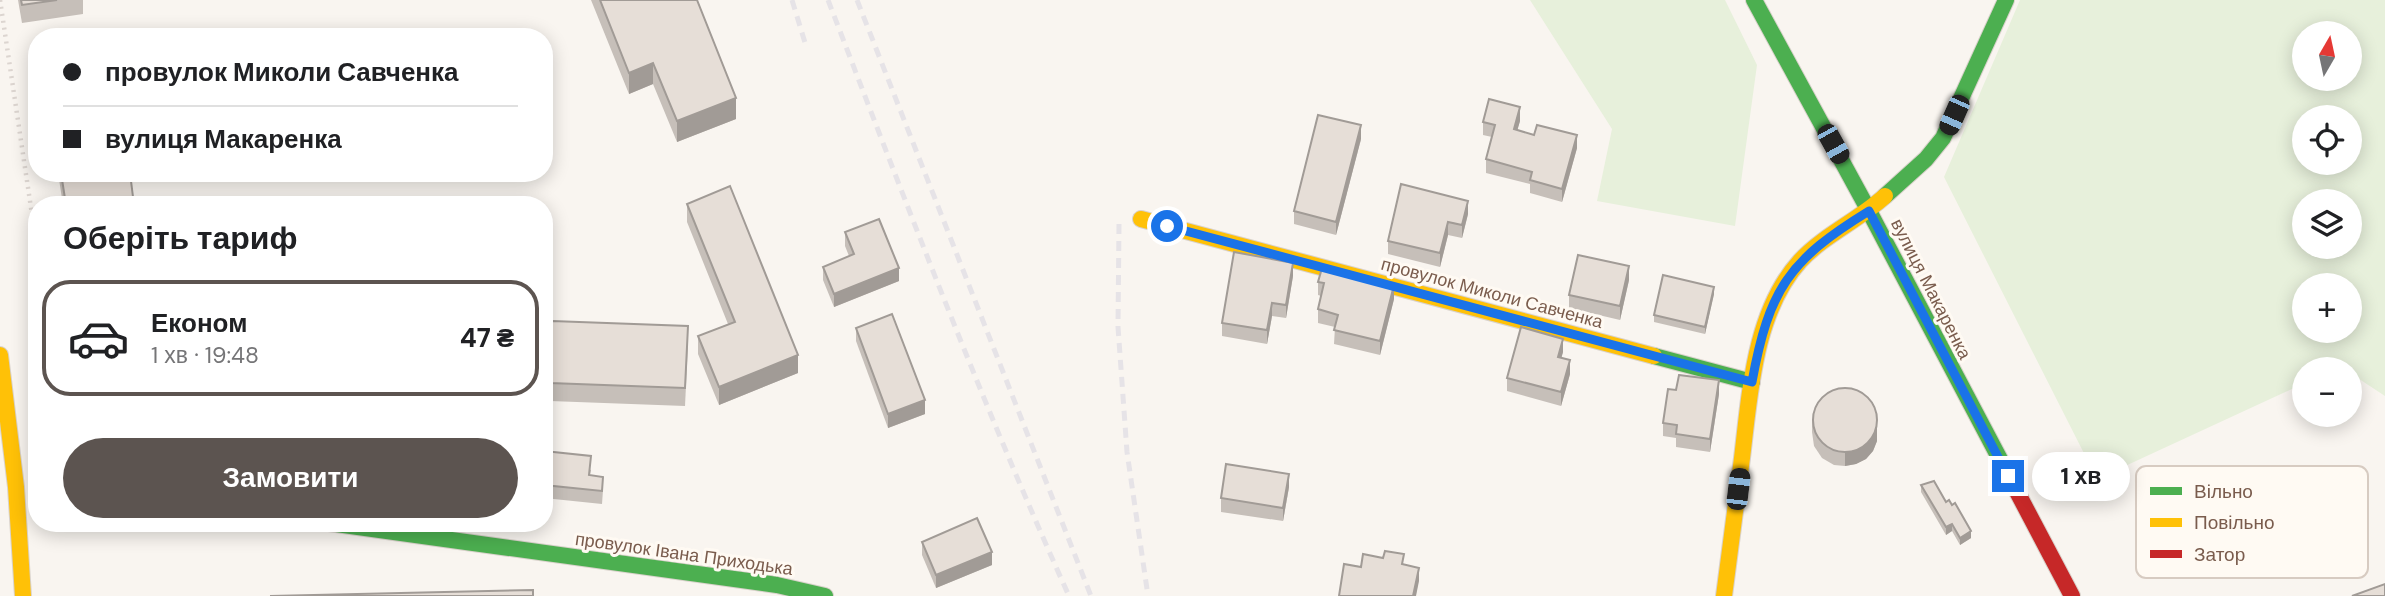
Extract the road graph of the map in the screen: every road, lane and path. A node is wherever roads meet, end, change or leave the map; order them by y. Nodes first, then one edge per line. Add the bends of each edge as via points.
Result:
1 (0, 0) edge
2 (1754, 0) edge
3 (2006, 0) edge
4 (29, 196) edge
5 (1869, 211) junction
6 (1141, 219) dead end
7 (0, 355) edge
8 (1752, 382) junction
9 (16, 487) junction
10 (28, 488) edge
11 (394, 532) edge
12 (23, 596) edge
13 (825, 596) edge
14 (1724, 596) edge
15 (2072, 596) edge

1 - 4 path
2 - 5 street, вулиця Макаренка
3 - 5 street via 1943,138
5 - 8 street via 1820,244 1784,282 1759,339
5 - 15 street, вулиця Макаренка
6 - 8 street, провулок Миколи Савченка
7 - 9 street
8 - 14 street
9 - 10 street
9 - 12 street
11 - 13 street, провулок Івана Приходька via 777,585

